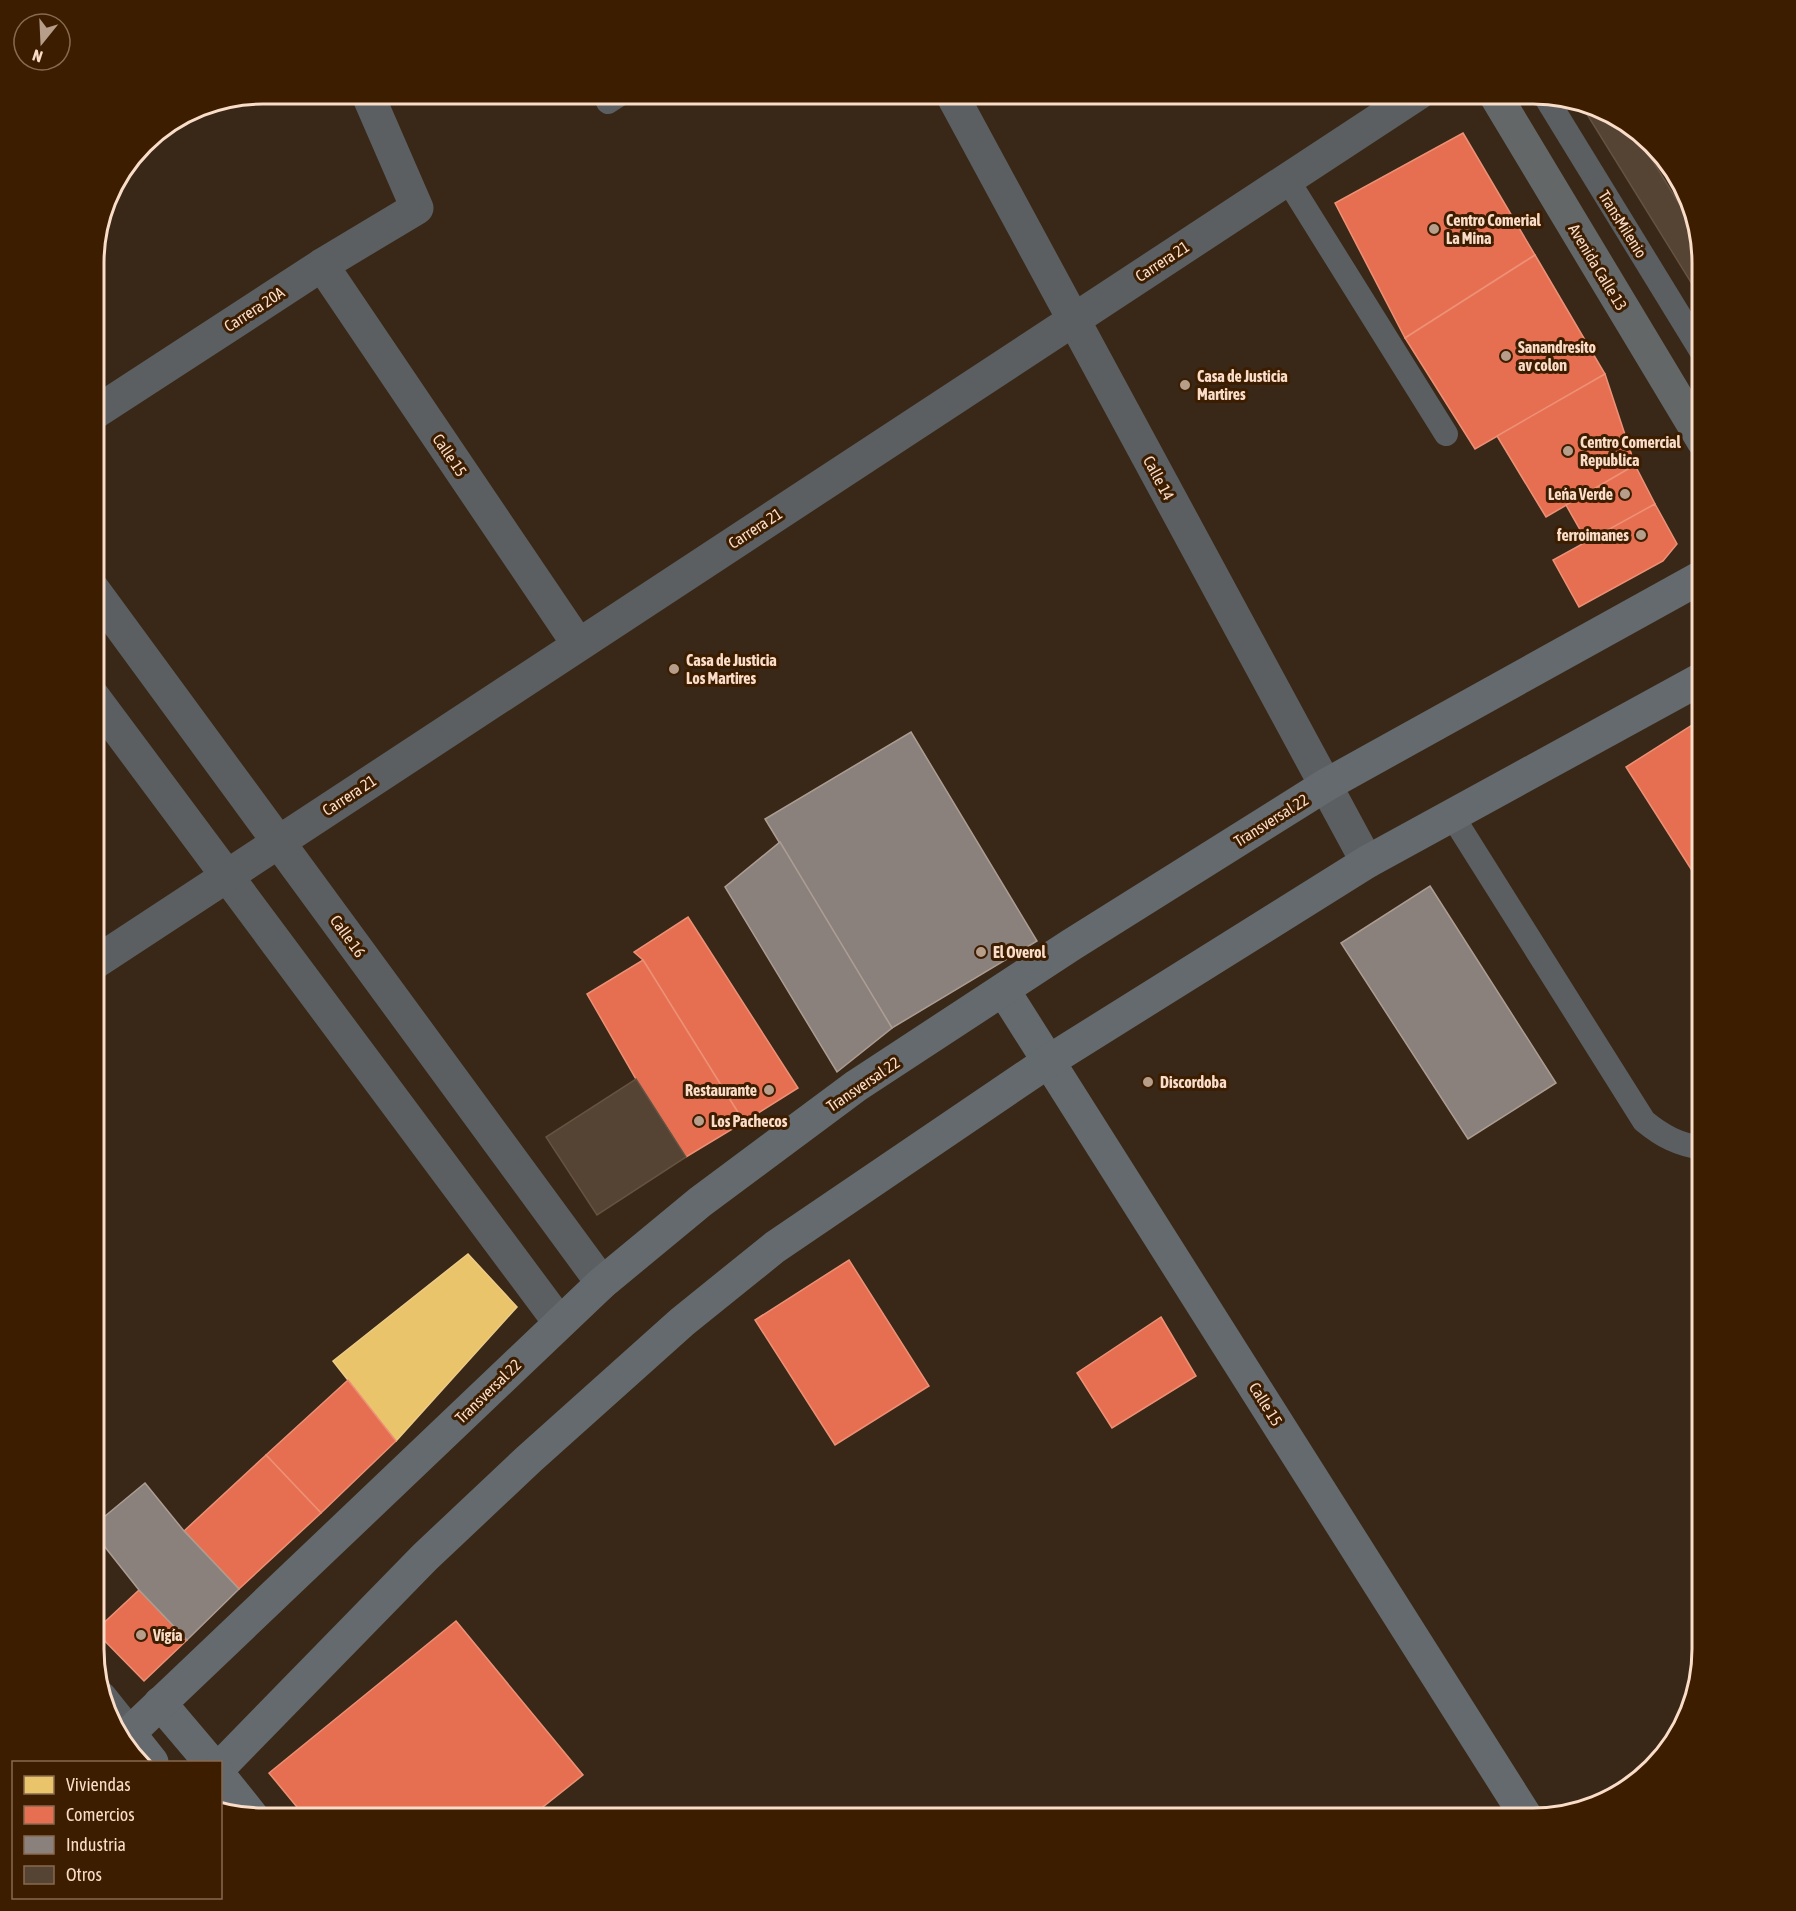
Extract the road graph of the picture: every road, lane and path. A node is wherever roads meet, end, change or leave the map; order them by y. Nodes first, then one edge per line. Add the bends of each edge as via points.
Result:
1 (371, 103) edge
2 (957, 104) edge
3 (1402, 104) edge
4 (1501, 104) edge
5 (1551, 105) edge
6 (1287, 179) junction
7 (322, 265) junction
8 (1073, 319) junction
9 (1692, 336) edge
10 (104, 407) edge
11 (1692, 423) edge
12 (1446, 434) dead end
13 (1692, 582) edge
14 (104, 604) edge
15 (578, 644) junction
16 (1692, 684) edge
17 (104, 711) edge
18 (1326, 785) junction
19 (1451, 814) junction
20 (278, 841) junction
21 (1367, 862) junction
22 (226, 875) junction
23 (104, 957) edge
24 (1004, 991) junction
25 (1049, 1061) junction
26 (1692, 1146) edge
27 (602, 1283) junction
28 (559, 1322) junction
29 (160, 1703) junction
30 (129, 1734) edge
31 (209, 1761) edge
32 (222, 1765) edge
33 (222, 1778) edge
34 (244, 1806) edge
35 (1521, 1808) edge

1 - 7 street, Carrera 20A via 417,208
2 - 8 street, Calle 14
3 - 6 street, Carrera 21
4 - 11 main road, Avenida Calle 13
5 - 9 lane, TransMilenio
6 - 8 street, Carrera 21
6 - 12 lane
7 - 10 street, Carrera 20A
7 - 15 street, Calle 15
8 - 15 street, Carrera 21
8 - 18 street, Calle 14
13 - 18 street, Transversal 22
14 - 20 street, Calle 16
15 - 20 street, Carrera 21
16 - 19 street
17 - 22 street
18 - 21 street, Calle 14
18 - 24 street, Transversal 22
19 - 21 street
19 - 26 lane via 1644,1121 1662,1136
20 - 22 street, Carrera 21
20 - 27 street, Calle 16
21 - 25 street
22 - 23 street, Carrera 21
22 - 28 street
24 - 25 street, Calle 15
24 - 27 street, Transversal 22 via 856,1086 700,1202
25 - 32 street via 775,1247 682,1322 425,1557
25 - 35 street, Calle 15
27 - 28 street, Transversal 22
28 - 29 street, Transversal 22
29 - 30 street, Transversal 22
29 - 31 street
33 - 34 street

